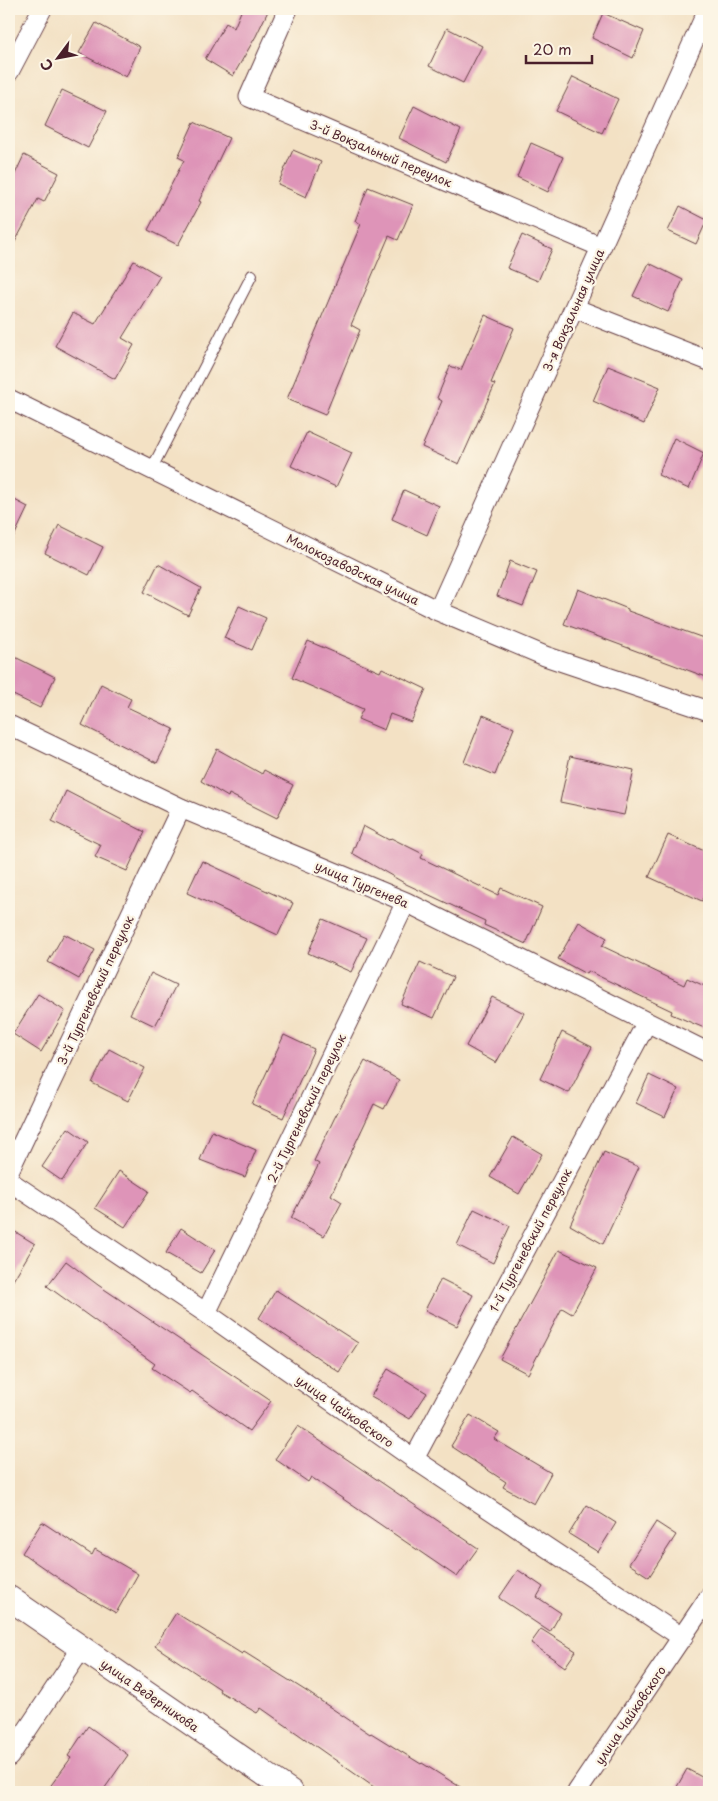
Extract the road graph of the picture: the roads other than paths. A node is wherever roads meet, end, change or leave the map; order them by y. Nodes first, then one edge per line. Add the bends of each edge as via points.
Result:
1 (42, 9) edge
2 (288, 9) edge
3 (708, 9) edge
4 (9, 72) edge
5 (601, 247) junction
6 (252, 275) dead end
7 (574, 308) junction
8 (709, 361) edge
9 (9, 399) edge
10 (152, 470) junction
11 (438, 611) junction
12 (709, 711) edge
13 (9, 726) edge
14 (181, 808) junction
15 (406, 902) junction
16 (647, 1022) junction
17 (709, 1053) edge
18 (9, 1171) edge
19 (9, 1181) edge
20 (206, 1313) junction
21 (414, 1459) junction
22 (709, 1597) edge
23 (9, 1598) edge
24 (683, 1638) junction
25 (82, 1648) junction
26 (9, 1757) edge
27 (291, 1792) edge
28 (578, 1792) edge

1 - 4 street
2 - 5 street, 3-й Вокзальный переулок via 249,97
3 - 5 street, 3-я Вокзальная улица
5 - 7 street, 3-я Вокзальная улица
6 - 10 lane
7 - 8 street
7 - 11 street, 3-я Вокзальная улица
9 - 10 street, Молокозаводская улица
10 - 11 street, Молокозаводская улица
11 - 12 street, Молокозаводская улица via 545,656
13 - 14 street, улица Тургенева
14 - 15 street, улица Тургенева
14 - 18 street, 3-й Тургеневский переулок
15 - 16 street, улица Тургенева
15 - 20 street, 2-й Тургеневский переулок
16 - 17 street, улица Тургенева
16 - 21 street, 1-й Тургеневский переулок
19 - 20 street, улица Чайковского
20 - 21 street, улица Чайковского
21 - 24 street, улица Чайковского
22 - 24 street, улица Чайковского
23 - 25 street, улица Ведерникова
24 - 28 street, улица Чайковского
25 - 26 street
25 - 27 street, улица Ведерникова

